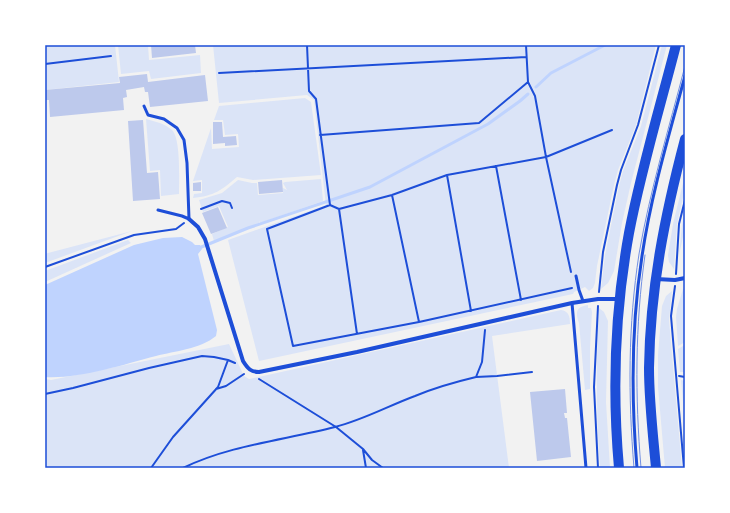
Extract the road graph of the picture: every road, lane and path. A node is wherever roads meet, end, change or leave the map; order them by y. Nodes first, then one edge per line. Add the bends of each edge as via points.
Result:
1 (307, 45) edge
2 (526, 45) edge
3 (659, 45) edge
4 (676, 45) edge
5 (111, 56) dead end
6 (526, 57) junction
7 (45, 64) edge
8 (307, 68) junction
9 (218, 73) dead end
10 (685, 76) edge
11 (528, 82) junction
12 (144, 106) dead end
13 (612, 130) dead end
14 (320, 135) junction
15 (685, 140) edge
16 (546, 157) junction
17 (496, 166) junction
18 (446, 175) junction
19 (392, 195) junction
20 (685, 200) edge
21 (330, 205) junction
22 (232, 208) dead end
23 (201, 209) dead end
24 (339, 209) junction
25 (158, 210) dead end
26 (189, 219) junction
27 (45, 267) edge
28 (571, 272) dead end
29 (576, 276) dead end
30 (685, 278) edge
31 (655, 279) junction
32 (675, 280) junction
33 (579, 290) junction
34 (599, 291) dead end
35 (620, 299) junction
36 (521, 300) junction
37 (583, 301) junction
38 (572, 303) junction
39 (598, 307) dead end
40 (471, 311) junction
41 (419, 322) junction
42 (485, 323) junction
43 (357, 334) junction
44 (228, 360) junction
45 (248, 368) junction
46 (532, 372) dead end
47 (679, 376) dead end
48 (476, 377) junction
49 (685, 377) edge
50 (216, 390) junction
51 (45, 394) edge
52 (336, 427) junction
53 (362, 449) junction
54 (151, 468) edge
55 (182, 468) edge
56 (366, 468) edge
57 (383, 468) edge
58 (586, 468) edge
59 (598, 468) edge
60 (619, 468) edge
61 (637, 468) edge
62 (656, 468) edge
63 (684, 468) edge

1 - 8 path
2 - 6 path
3 - 34 path via 638,125 621,170 611,209
4 - 35 main road via 633,214
5 - 7 path
6 - 8 path
6 - 11 path
8 - 9 path
8 - 14 path via 309,90 316,99
10 - 61 lane via 653,198 638,287 633,366
11 - 14 path via 479,123
11 - 16 path via 535,96
12 - 26 lane via 148,115 164,119 177,128 184,140
13 - 16 path
14 - 21 path
15 - 31 main road via 666,214
16 - 17 path
16 - 28 path
17 - 18 path
17 - 36 path
18 - 19 path
18 - 40 path
19 - 24 path
19 - 41 path
20 - 32 path via 679,224
21 - 24 path
21 - 43 path via 267,229 293,346
22 - 23 path via 230,203 222,201
24 - 43 path
25 - 26 lane
26 - 27 path via 176,229 134,235
26 - 45 street via 198,227 205,239
29 - 33 lane
30 - 32 street
31 - 32 street
31 - 62 main road via 649,373
32 - 63 path via 671,320
33 - 36 path via 574,288
33 - 37 lane
35 - 37 street
35 - 60 main road via 615,399
36 - 40 path
37 - 38 street
38 - 42 street
38 - 58 lane
39 - 59 path via 594,387
40 - 41 path
41 - 43 path
42 - 45 street via 260,372
42 - 48 path via 482,362
44 - 45 path
44 - 50 path
44 - 51 path via 202,356
45 - 50 path via 226,386
45 - 52 path via 257,378
46 - 48 path
47 - 49 path
48 - 52 path via 414,396 367,417
50 - 54 path via 173,438
52 - 53 path
52 - 55 path via 200,459
53 - 56 path
53 - 57 path

